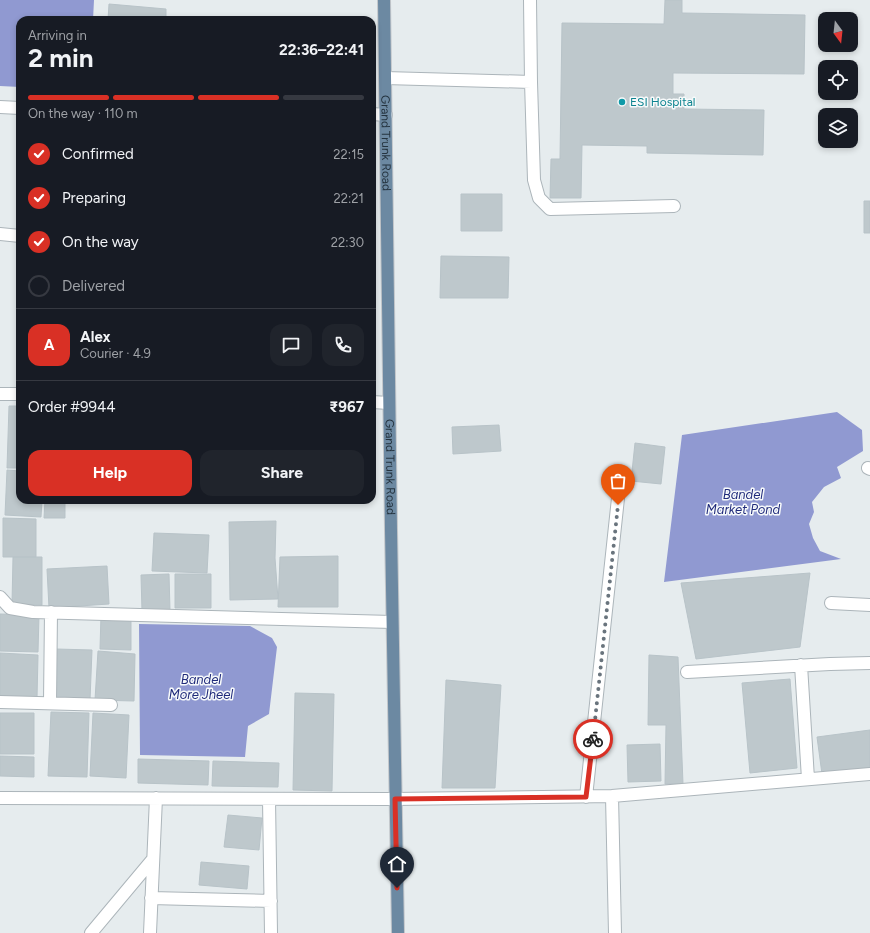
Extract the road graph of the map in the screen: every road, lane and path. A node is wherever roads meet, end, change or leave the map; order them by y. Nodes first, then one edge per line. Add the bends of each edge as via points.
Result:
1 (384, 0) edge
2 (530, 0) edge
3 (385, 78) junction
4 (531, 82) junction
5 (0, 107) edge
6 (16, 108) edge
7 (376, 114) edge
8 (386, 115) junction
9 (674, 206) dead end
10 (0, 234) edge
11 (16, 236) edge
12 (0, 394) edge
13 (16, 394) edge
14 (376, 402) edge
15 (389, 403) junction
16 (619, 489) dead end
17 (0, 597) edge
18 (831, 603) dead end
19 (870, 605) edge
20 (51, 612) junction
21 (392, 622) junction
22 (870, 663) edge
23 (801, 665) junction
24 (687, 672) dead end
25 (0, 702) edge
26 (50, 702) junction
27 (112, 705) dead end
28 (870, 774) edge
29 (808, 779) junction
30 (612, 796) junction
31 (586, 797) junction
32 (0, 798) edge
33 (156, 798) junction
34 (269, 799) junction
35 (395, 799) junction
36 (153, 858) junction
37 (151, 898) junction
38 (271, 901) junction
39 (92, 933) edge
40 (150, 933) edge
41 (271, 933) edge
42 (398, 933) edge
43 (615, 933) edge

1 - 3 main road, Grand Trunk Road
2 - 4 street
3 - 4 street
3 - 8 main road, Grand Trunk Road
4 - 9 street via 534,180 539,198 550,209
5 - 6 street
7 - 8 street
8 - 15 main road, Grand Trunk Road
10 - 11 street
12 - 13 street
14 - 15 street
15 - 21 main road, Grand Trunk Road
16 - 31 street
17 - 20 street via 10,608
18 - 19 street
20 - 21 street
20 - 26 street
21 - 35 main road, Grand Trunk Road
22 - 23 street
23 - 24 street
23 - 29 street
25 - 26 street
26 - 27 street
28 - 29 street
29 - 30 street
30 - 31 street
30 - 43 street
31 - 35 street
32 - 33 street
33 - 34 street
33 - 36 street
34 - 35 street
34 - 38 street
35 - 42 main road, Grand Trunk Road
36 - 37 street
36 - 39 street
37 - 38 street
37 - 40 street
38 - 41 street

